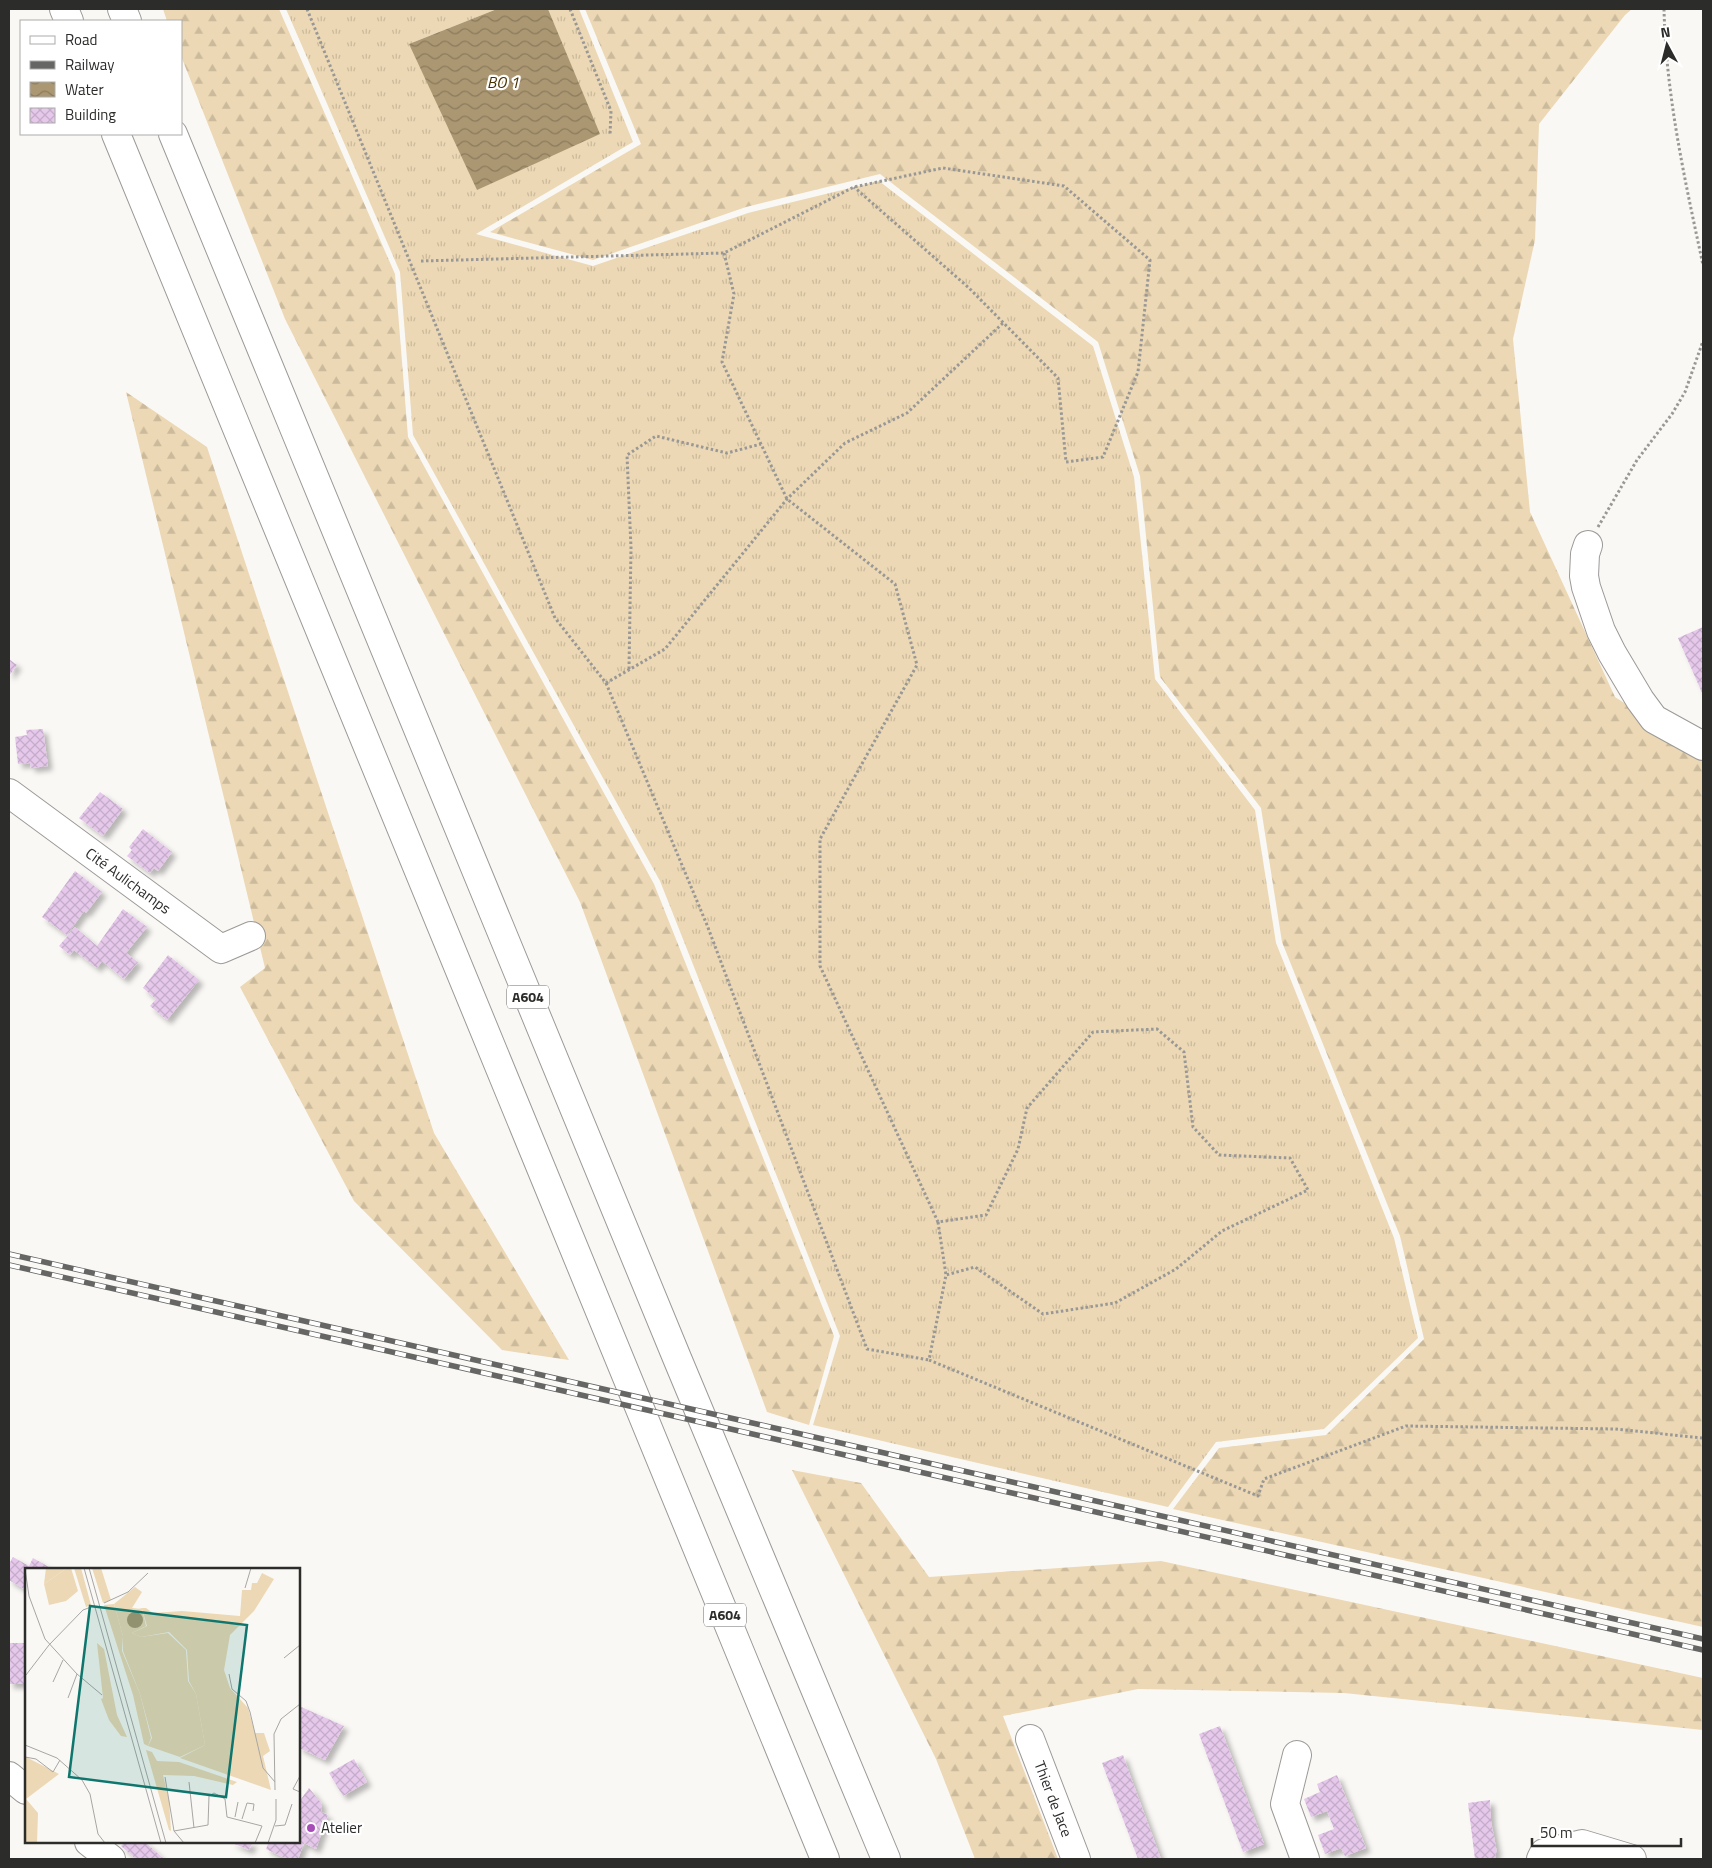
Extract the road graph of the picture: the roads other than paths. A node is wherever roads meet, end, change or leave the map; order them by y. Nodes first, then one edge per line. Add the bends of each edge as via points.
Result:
1 (116, 135) edge
2 (173, 135) edge
3 (1588, 545) road end
4 (1703, 746) edge
5 (9, 793) edge
6 (251, 936) dead end
7 (1030, 1739) dead end
8 (1297, 1755) dead end
9 (9, 1776) edge
10 (25, 1789) edge
11 (90, 1843) edge
12 (110, 1859) edge
13 (825, 1859) edge
14 (886, 1859) edge
15 (1076, 1859) edge
16 (1305, 1859) edge
17 (1541, 1859) edge
18 (1632, 1859) edge

1 - 13 main road, A604
2 - 14 main road, A604
3 - 4 main road via 1585,581 1601,631 1612,653 1654,720
5 - 6 main road, Cité Aulichamps via 221,949
7 - 15 main road, Thier de Jace
8 - 16 main road via 1284,1804
9 - 10 main road
11 - 12 main road
17 - 18 main road via 1544,1854 1582,1844

